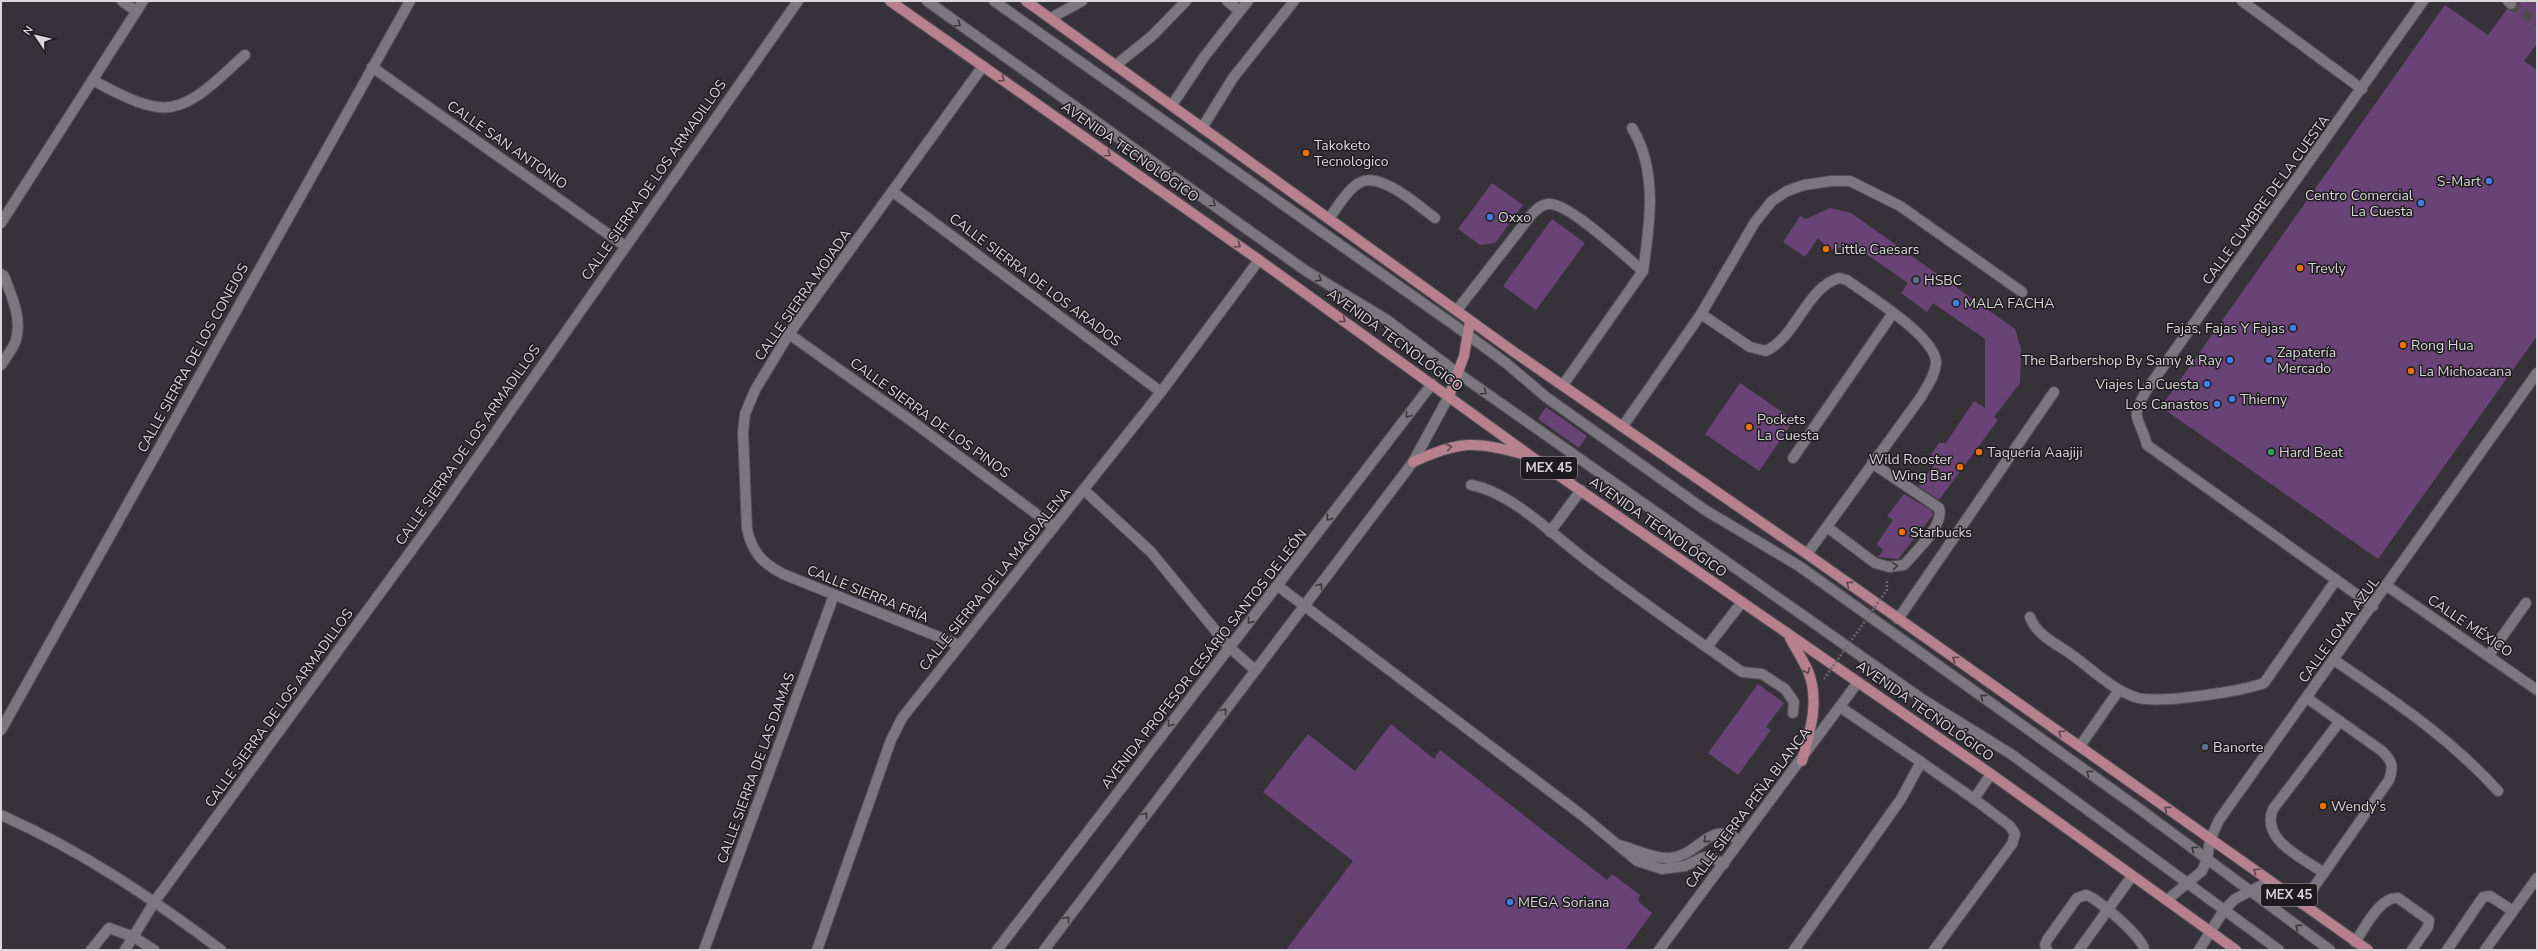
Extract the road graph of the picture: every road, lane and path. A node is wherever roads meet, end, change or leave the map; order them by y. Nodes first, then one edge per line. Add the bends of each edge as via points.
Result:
1 (122, 1) edge
2 (143, 1) edge
3 (410, 1) edge
4 (798, 1) edge
5 (890, 1) edge
6 (927, 1) edge
7 (994, 1) edge
8 (1026, 1) edge
9 (1082, 1) edge
10 (1186, 1) edge
11 (1227, 1) edge
12 (1248, 1) edge
13 (1294, 1) edge
14 (2423, 1) edge
15 (2249, 3) edge
16 (136, 11) junction
17 (1240, 11) junction
18 (1051, 18) junction
19 (245, 55) dead end
20 (1116, 65) junction
21 (983, 66) junction
22 (372, 67) junction
23 (92, 80) junction
24 (2362, 89) junction
25 (1172, 105) junction
26 (1202, 128) junction
27 (1632, 128) dead end
28 (893, 192) junction
29 (1329, 218) junction
30 (1436, 218) dead end
31 (1, 223) edge
32 (625, 246) junction
33 (1259, 260) junction
34 (1643, 271) junction
35 (1, 274) edge
36 (2022, 292) dead end
37 (1457, 310) junction
38 (1893, 313) junction
39 (1701, 314) junction
40 (1470, 321) junction
41 (789, 334) junction
42 (1468, 335) junction
43 (1, 365) edge
44 (2537, 373) edge
45 (1459, 374) junction
46 (1432, 384) junction
47 (1563, 385) junction
48 (1161, 392) junction
49 (2054, 392) dead end
50 (1450, 396) junction
51 (1623, 426) junction
52 (1532, 457) junction
53 (1793, 458) dead end
54 (1412, 462) junction
55 (1872, 463) junction
56 (1471, 485) dead end
57 (1084, 490) junction
58 (1581, 490) junction
59 (1054, 526) junction
60 (1827, 527) junction
61 (1550, 532) junction
62 (1807, 554) junction
63 (768, 566) joint
64 (1886, 580) dead end
65 (2336, 580) junction
66 (1278, 586) junction
67 (2387, 586) junction
68 (834, 595) junction
69 (1742, 602) junction
70 (2526, 603) dead end
71 (1305, 606) junction
72 (2373, 606) junction
73 (2030, 617) dead end
74 (1898, 619) junction
75 (1789, 636) junction
76 (959, 645) junction
77 (1229, 647) junction
78 (1707, 648) junction
79 (2489, 655) junction
80 (2334, 660) junction
81 (1255, 670) junction
82 (1824, 679) dead end
83 (1858, 682) junction
84 (2119, 690) junction
85 (2537, 690) edge
86 (2307, 698) junction
87 (1840, 707) junction
88 (1793, 713) dead end
89 (2340, 722) junction
90 (1, 730) edge
91 (2080, 746) junction
92 (1802, 761) junction
93 (1921, 762) junction
94 (1991, 774) junction
95 (2498, 791) dead end
96 (1974, 799) junction
97 (1, 815) edge
98 (2210, 840) junction
99 (1740, 842) junction
100 (1616, 844) junction
101 (2207, 859) junction
102 (1724, 864) junction
103 (2324, 873) junction
104 (2132, 876) junction
105 (2537, 878) edge
106 (2270, 881) junction
107 (2190, 883) junction
108 (2248, 892) junction
109 (2167, 900) junction
110 (155, 901) junction
111 (2302, 904) junction
112 (2107, 910) junction
113 (2224, 910) junction
114 (2513, 911) junction
115 (2211, 932) junction
116 (134, 937) junction
117 (2356, 942) junction
118 (1664, 948) edge
119 (91, 950) edge
120 (125, 950) edge
121 (154, 950) edge
122 (221, 950) edge
123 (704, 950) edge
124 (817, 950) edge
125 (997, 950) edge
126 (1044, 950) edge
127 (1794, 950) edge
128 (1934, 950) edge
129 (2047, 950) edge
130 (2079, 950) edge
131 (2144, 950) edge
132 (2199, 950) edge
133 (2236, 950) edge
134 (2279, 950) edge
135 (2330, 950) edge
136 (2368, 950) edge
137 (2412, 950) edge
138 (2447, 950) edge
139 (2485, 950) edge

1 - 16 street
2 - 16 street
3 - 22 street, CALLE SIERRA DE LOS CONEJOS
4 - 32 street, CALLE SIERRA DE LOS ARMADILLOS
5 - 21 main road, AVENIDA TECNOLÓGICO / MEX 45
6 -> 45 street via 1306,271 1387,320
7 - 42 street
8 - 18 main road, MEX 45
9 - 18 street
10 - 20 street via 1152,36
11 - 17 street
12 - 17 street
13 - 26 street via 1232,78
14 - 24 street, CALLE CUMBRE DE LA CUESTA
15 - 24 street
16 - 23 street
17 - 25 street via 1204,57
18 - 20 main road, MEX 45
19 - 23 street via 187,102 174,107 158,107 136,100
20 - 25 main road, MEX 45
21 - 28 street, CALLE SIERRA MOJADA
21 -> 33 main road, AVENIDA TECNOLÓGICO / MEX 45
22 - 32 street, CALLE SAN ANTONIO
22 - 90 street, CALLE SIERRA DE LOS CONEJOS
23 - 31 street
24 - 65 street, CALLE CUMBRE DE LA CUESTA via 2148,388 2139,403 2136,416 2147,445
25 - 26 main road, MEX 45
26 - 29 main road, MEX 45
27 - 34 street via 1640,142 1650,194
28 - 41 street, CALLE SIERRA MOJADA
28 - 48 street, CALLE SIERRA DE LOS ARADOS
29 - 30 street via 1351,190 1368,179 1386,184
29 - 37 main road, MEX 45
32 - 110 street, CALLE SIERRA DE LOS ARMADILLOS via 443,508
33 -> 46 main road, AVENIDA TECNOLÓGICO / MEX 45
33 - 48 street, CALLE SIERRA DE LA MAGDALENA
34 - 37 street via 1572,214 1549,203 1532,214
34 - 47 street
35 - 43 street via 16,308 18,324 16,341
36 - 39 street via 1900,206 1850,181 1830,181 1787,190 1772,201 1755,222
37 - 40 main road, MEX 45
38 - 39 street via 1847,280 1839,278 1821,287 1785,338 1766,351 1750,347
38 - 53 street
38 - 55 street via 1925,341 1936,362 1933,376 1921,397
39 - 51 street
40 - 42 main road
40 - 47 main road, MEX 45
41 - 59 street, CALLE SIERRA DE LOS PINOS
41 - 63 street, CALLE SIERRA MOJADA via 755,390 744,420 747,529 750,543 758,557
42 - 45 main road
101 -> 42 street via 1800,566 1705,510 1552,402
44 - 67 street, CALLE LOMA AZUL
45 - 50 main road
45 -> 107 street via 1922,699 2011,754
46 - 50 main road, AVENIDA TECNOLÓGICO / MEX 45
46 -> 66 street, AVENIDA PROFESOR CESÁRIO SANTOS DE LEÓN
47 - 51 main road, MEX 45
48 - 57 street, CALLE SIERRA DE LA MAGDALENA
49 - 74 street
50 - 52 main road, AVENIDA TECNOLÓGICO / MEX 45
50 - 54 street
51 - 62 main road, MEX 45
54 -> 52 main road via 1442,448 1469,443 1485,444
52 - 58 main road, AVENIDA TECNOLÓGICO / MEX 45
71 -> 54 street
55 - 60 street
60 -> 55 street via 1875,563 1889,567 1904,565 1930,535 1940,520 1939,508
56 - 61 street via 1481,487 1514,505
57 - 59 street, CALLE SIERRA DE LA MAGDALENA
57 - 77 street via 1151,552
58 - 61 street
58 - 69 main road, AVENIDA TECNOLÓGICO / MEX 45
59 - 76 street, CALLE SIERRA DE LA MAGDALENA
60 - 62 street
61 - 78 street
74 -> 62 main road, MEX 45
63 - 68 street, CALLE SIERRA FRÍA
64 - 82 path, bridge via 1889,586 1887,590
65 - 72 street
65 - 84 street via 2264,683 2247,689 2147,699 2136,698
66 - 71 street
66 -> 77 street, AVENIDA PROFESOR CESÁRIO SANTOS DE LEÓN
67 - 72 street, CALLE LOMA AZUL
67 - 79 street, CALLE MÉXICO
68 - 76 street, CALLE SIERRA FRÍA
68 - 123 street, CALLE SIERRA DE LAS DAMAS
69 - 75 main road, AVENIDA TECNOLÓGICO / MEX 45
69 - 78 street
70 - 79 street
71 - 81 street
71 - 100 street via 1583,816
72 - 80 street, CALLE LOMA AZUL
73 - 84 street via 2032,624 2044,635
91 -> 74 main road, MEX 45
75 - 83 main road, AVENIDA TECNOLÓGICO / MEX 45
75 -> 92 main road via 1808,671 1813,693 1811,729
76 - 124 street, CALLE SIERRA DE LA MAGDALENA via 917,696 891,740
77 - 81 street
77 -> 125 street, AVENIDA PROFESOR CESÁRIO SANTOS DE LEÓN
78 - 88 street via 1742,672 1762,674 1785,689 1794,702
79 - 85 street, CALLE MÉXICO
80 - 86 street, CALLE LOMA AZUL
80 - 95 street via 2431,726 2475,765
126 -> 81 street
83 - 87 street, CALLE SIERRA PEÑA BLANCA
83 - 94 main road, AVENIDA TECNOLÓGICO / MEX 45
84 - 91 street
86 - 89 street
86 - 98 street, CALLE LOMA AZUL via 2219,820
87 - 92 street, CALLE SIERRA PEÑA BLANCA
87 - 93 street
89 - 103 street via 2382,751 2393,768 2388,780
89 - 103 street via 2273,809 2270,824 2276,838
98 -> 91 main road, MEX 45
92 - 99 street, CALLE SIERRA PEÑA BLANCA
93 - 96 street
93 - 127 street via 1901,799
94 - 96 street
94 - 104 main road, AVENIDA TECNOLÓGICO / MEX 45
96 - 128 street via 2010,826 2015,834 2012,844
97 - 110 street via 68,847
98 - 101 street, CALLE LOMA AZUL
106 -> 98 main road, MEX 45
99 -> 100 street via 1729,833 1719,833 1712,835 1694,850 1669,858 1652,856
99 - 102 street, CALLE SIERRA PEÑA BLANCA
100 - 102 street via 1637,861 1662,869 1685,866 1704,857 1713,858
101 - 107 street, CALLE LOMA AZUL via 2202,871
101 - 108 street
102 - 118 street, CALLE SIERRA PEÑA BLANCA
103 - 111 street
104 - 109 main road, AVENIDA TECNOLÓGICO / MEX 45
104 - 112 street
105 - 114 street
106 - 108 street
106 - 111 main road, MEX 45
107 - 109 street, CALLE LOMA AZUL
107 - 113 street
108 - 113 street via 2235,898
135 -> 108 street
109 - 115 main road, AVENIDA TECNOLÓGICO / MEX 45
110 - 116 street, CALLE SIERRA DE LOS ARMADILLOS
110 - 122 street
111 - 117 main road, MEX 45
112 - 129 street via 2089,896 2081,895 2047,940
112 - 130 street
112 - 131 street via 2137,935
113 - 115 street
113 - 134 street
114 - 138 street via 2490,896 2483,897
114 - 139 street
115 - 132 street
115 - 133 main road, AVENIDA TECNOLÓGICO / MEX 45
116 - 119 street via 110,928
116 - 120 street, CALLE SIERRA DE LOS ARMADILLOS
116 - 121 street
117 - 136 main road, MEX 45
117 - 137 street via 2384,902 2393,897 2429,920 2428,927

